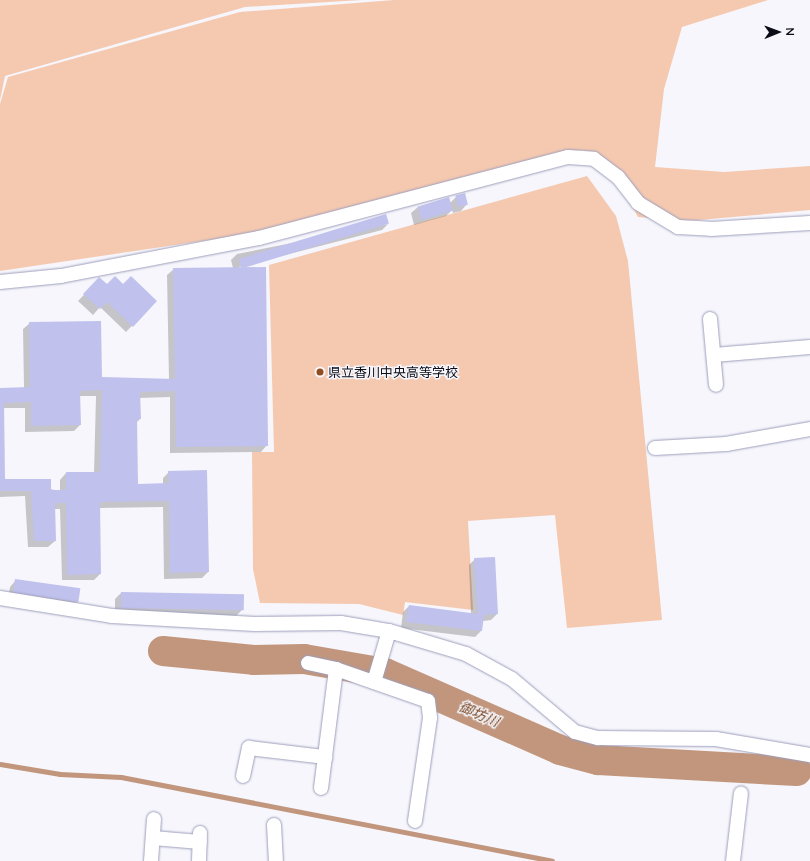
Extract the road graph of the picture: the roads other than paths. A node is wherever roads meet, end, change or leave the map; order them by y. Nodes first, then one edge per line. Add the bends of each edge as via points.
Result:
1 (810, 224) edge
2 (0, 282) edge
3 (710, 319) dead end
4 (810, 347) edge
5 (714, 355) junction
6 (716, 385) dead end
7 (810, 430) edge
8 (655, 448) dead end
9 (0, 598) edge
10 (389, 631) junction
11 (308, 663) dead end
12 (336, 669) junction
13 (374, 682) junction
14 (810, 755) edge
15 (325, 757) junction
16 (243, 776) dead end
17 (321, 788) dead end
18 (741, 793) dead end
19 (154, 819) dead end
20 (415, 821) dead end
21 (274, 825) dead end
22 (153, 838) junction
23 (152, 861) edge
24 (199, 861) edge
25 (276, 861) edge
26 (732, 861) edge

1 - 2 street via 711,229 678,227 638,203 618,177 594,159 568,157 259,238 61,276
3 - 5 street
4 - 5 street
5 - 6 street
7 - 8 street via 726,444
9 - 10 street via 112,616 255,624 341,623
10 - 13 street
10 - 14 street via 466,654 512,679 575,732 598,738 716,739
11 - 12 street
12 - 13 street
12 - 15 street
13 - 20 street via 428,701 430,718
15 - 16 street via 249,748
15 - 17 street
18 - 26 street
19 - 22 street
21 - 25 street
22 - 23 street
22 - 24 street via 200,837

